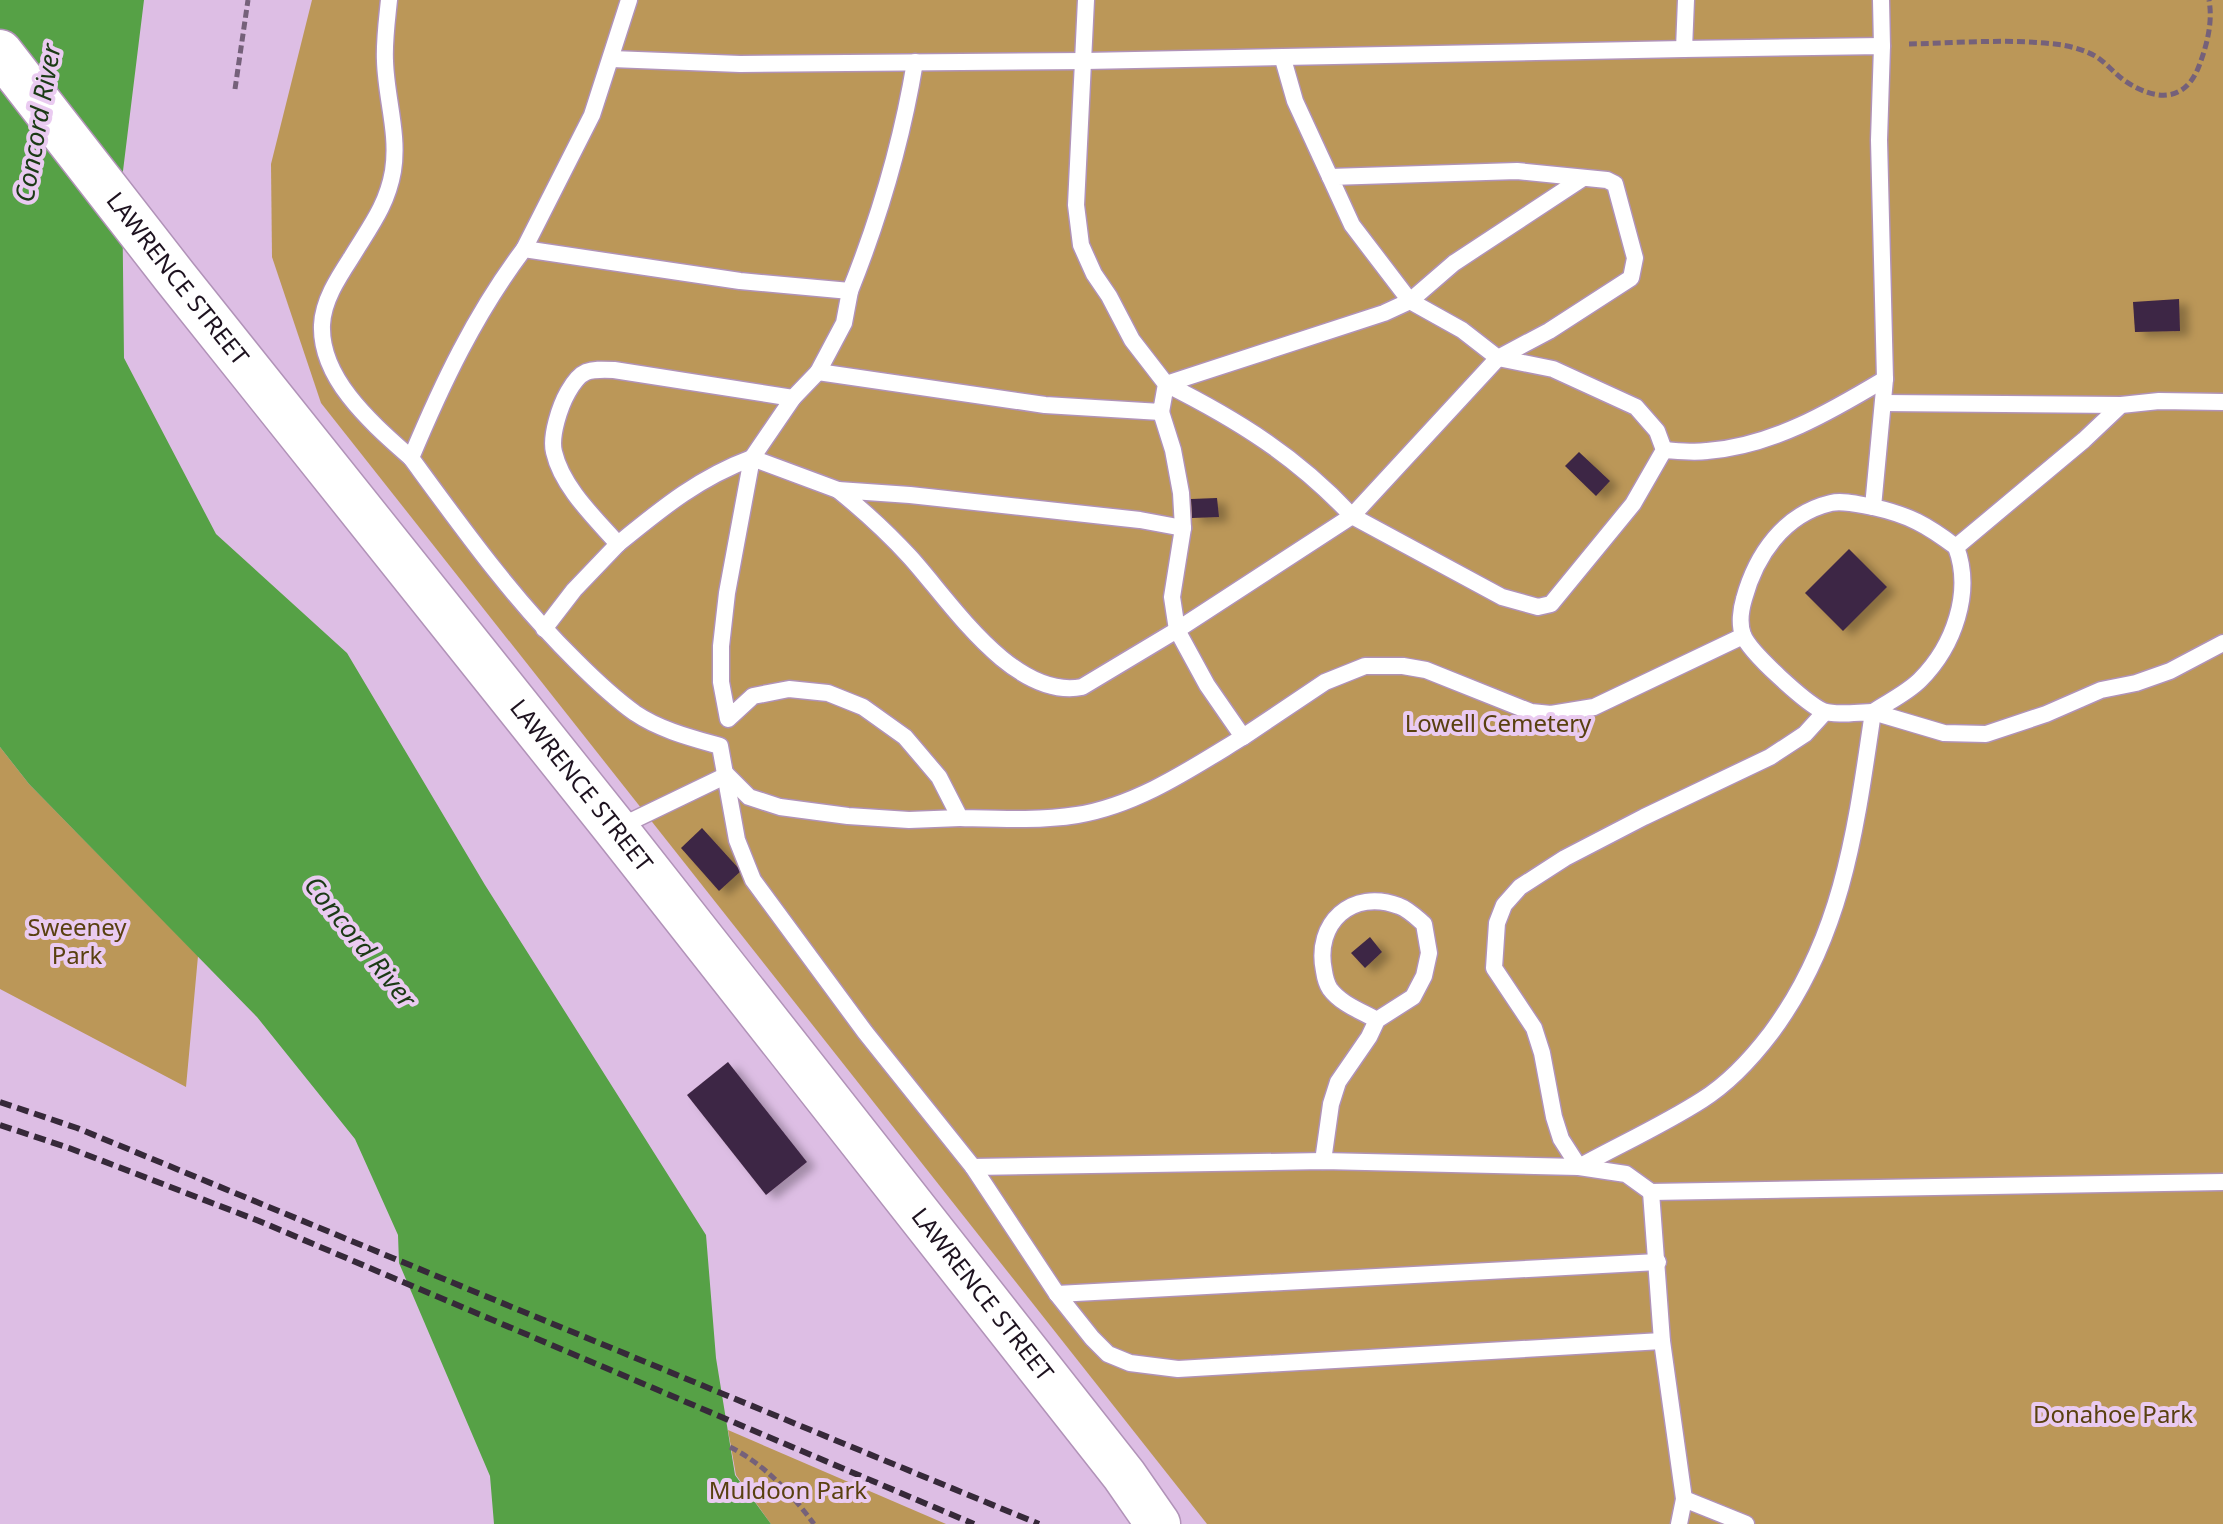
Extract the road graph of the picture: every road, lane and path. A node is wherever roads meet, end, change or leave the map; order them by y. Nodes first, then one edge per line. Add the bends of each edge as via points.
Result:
1 (248, 0) edge
2 (389, 0) edge
3 (629, 0) edge
4 (1086, 0) edge
5 (1686, 0) edge
6 (1881, 0) edge
7 (2209, 0) edge
8 (1882, 46) junction
9 (1684, 49) junction
10 (0, 52) edge
11 (612, 59) junction
12 (1283, 59) junction
13 (1085, 61) junction
14 (915, 62) junction
15 (235, 89) dead end
16 (1330, 177) junction
17 (1583, 178) junction
18 (524, 249) junction
19 (850, 291) junction
20 (1410, 301) junction
21 (1498, 358) junction
22 (818, 372) junction
23 (1885, 379) junction
24 (1166, 384) junction
25 (793, 398) junction
26 (2223, 402) edge
27 (1883, 403) junction
28 (2121, 405) junction
29 (1161, 412) junction
30 (1664, 450) junction
31 (411, 458) junction
32 (752, 458) junction
33 (838, 490) junction
34 (1873, 507) junction
35 (1352, 516) junction
36 (1183, 528) junction
37 (618, 544) junction
38 (1956, 547) junction
39 (544, 629) junction
40 (1177, 630) junction
41 (1743, 636) junction
42 (2223, 643) edge
43 (1825, 712) junction
44 (1873, 712) junction
45 (728, 719) junction
46 (1243, 737) junction
47 (720, 746) junction
48 (727, 775) junction
49 (960, 818) junction
50 (615, 828) junction
51 (1377, 1020) junction
52 (1323, 1161) junction
53 (973, 1167) junction
54 (1579, 1167) junction
55 (2223, 1182) edge
56 (1651, 1192) junction
57 (1658, 1262) junction
58 (1057, 1294) junction
59 (1662, 1341) junction
60 (730, 1447) dead end
61 (1684, 1499) junction
62 (814, 1524) edge
63 (1158, 1524) edge
64 (1679, 1524) edge
65 (1746, 1524) edge

1 - 15 path
2 - 31 lane via 385,62 396,152 393,174 382,211 339,276 322,325 325,355 342,385 379,430
3 - 11 lane
4 - 13 lane
5 - 9 lane
6 - 8 lane
7 - 8 path via 2211,19 2195,75 2180,93 2167,95 2138,89 2097,57 2064,45
8 - 9 lane
8 - 23 lane
9 - 12 lane
10 - 50 main road, LAWRENCE STREET
11 - 14 lane
11 - 18 lane via 592,115
12 - 13 lane
12 - 16 lane via 1295,101
13 - 14 lane
13 - 24 lane via 1076,205 1081,245 1132,340
14 - 19 lane via 896,158
16 - 17 lane via 1517,171
16 - 20 lane via 1352,225
17 - 20 lane via 1454,263
17 - 21 lane via 1615,184 1635,258 1631,278
18 - 19 lane via 740,281
18 - 31 lane via 478,315
19 - 22 lane via 844,323
20 - 21 lane
20 - 24 lane
21 - 30 lane via 1553,369 1636,407 1657,431
21 - 35 lane
22 - 25 lane
22 - 29 lane via 1045,405
23 - 27 lane
23 - 30 lane via 1796,428 1750,445 1706,452
24 - 29 lane
24 - 35 lane via 1271,443
25 - 32 lane
25 - 37 lane via 614,370 591,369 577,377 564,398 553,450 585,506
26 - 28 lane
27 - 28 lane
27 - 34 lane
28 - 38 lane
29 - 36 lane via 1173,450
30 - 35 lane via 1633,504 1551,604 1538,607 1502,597
31 - 39 lane
32 - 33 lane
32 - 37 lane via 718,471 673,499
32 - 45 lane via 721,646
33 - 36 lane
33 - 40 lane via 877,522 991,649 1053,688 1082,687
34 - 38 lane via 1929,526
34 - 41 lane via 1833,502 1803,513 1779,532 1749,580 1741,611
35 - 40 lane
36 - 40 lane via 1172,597
37 - 39 lane
38 - 44 lane via 1964,568 1959,612 1946,648 1919,681
39 - 47 lane via 637,714
40 - 46 lane
41 - 43 lane via 1767,665
41 - 46 lane via 1594,707 1551,714 1531,712 1426,670 1365,666 1325,682
42 - 44 lane via 2170,671 2101,690 1986,734 1944,733
43 - 44 lane
43 - 54 lane via 1805,734 1770,757 1565,858 1520,887 1504,905 1497,923 1494,968 1534,1028 1561,1139
44 - 54 lane via 1843,881 1824,943 1795,1000 1752,1059 1703,1100
45 - 47 lane
45 - 49 lane via 753,696 789,689 828,693 863,707 905,737 939,777
46 - 49 lane via 1131,799 1078,815
47 - 48 lane
48 - 49 lane via 749,797 780,807 909,820
48 - 50 lane
48 - 53 lane via 737,840 753,880
50 - 63 main road, LAWRENCE STREET
51 - 51 lane via 1338,998 1327,985 1321,958 1324,937 1339,913 1357,902 1402,906 1424,924 1429,953 1413,997
51 - 52 lane via 1338,1082
52 - 53 lane
52 - 54 lane
53 - 58 lane
54 - 56 lane via 1626,1174
55 - 56 lane
56 - 57 lane
57 - 58 lane
57 - 59 lane
58 - 59 lane via 1108,1354 1130,1363 1178,1369
59 - 61 lane
60 - 62 path via 752,1458
61 - 64 lane
61 - 65 lane

